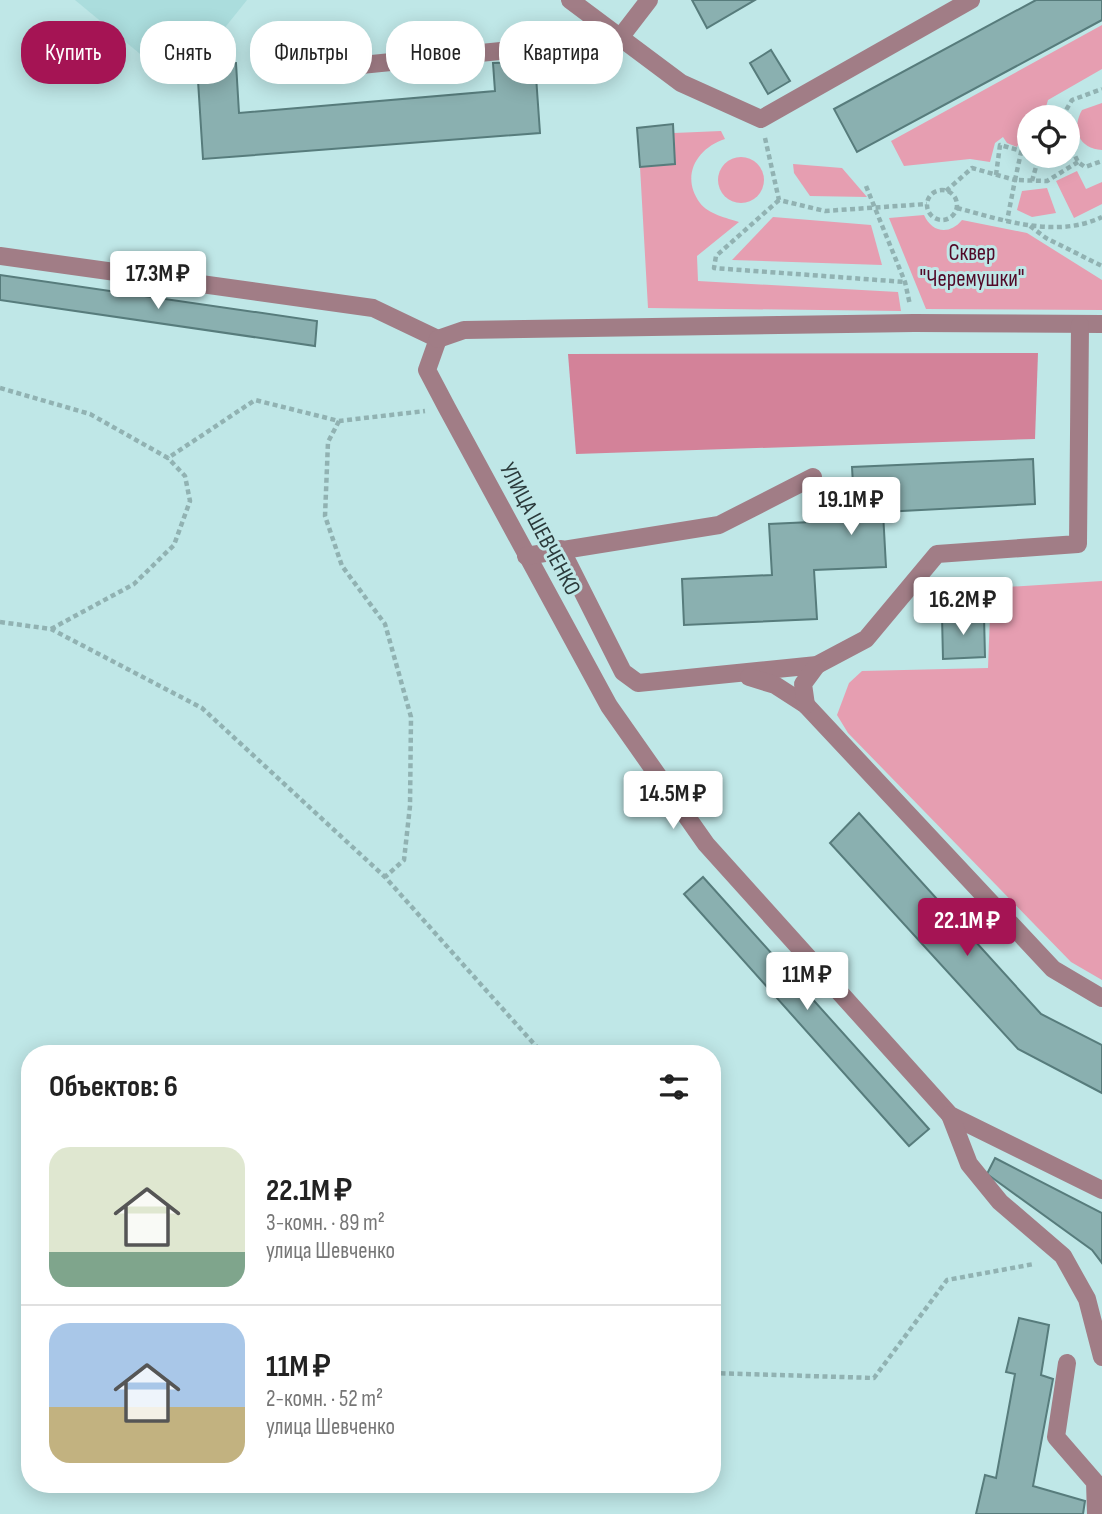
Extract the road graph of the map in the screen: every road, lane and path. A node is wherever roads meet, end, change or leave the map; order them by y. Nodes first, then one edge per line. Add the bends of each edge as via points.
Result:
1 (570, 0) edge
2 (649, 0) edge
3 (971, 0) edge
4 (596, 21) edge
5 (623, 34) edge
6 (623, 42) edge
7 (499, 51) edge
8 (372, 64) edge
9 (1102, 89) edge
10 (1069, 105) edge
11 (761, 118) junction
12 (1017, 150) edge
13 (1102, 161) edge
14 (1080, 164) edge
15 (1017, 168) edge
16 (1036, 168) edge
17 (1068, 168) edge
18 (996, 175) junction
19 (1014, 180) junction
20 (1032, 181) junction
21 (866, 186) dead end
22 (946, 191) junction
23 (779, 200) junction
24 (927, 204) junction
25 (957, 208) junction
26 (876, 209) junction
27 (1102, 217) edge
28 (1007, 221) junction
29 (1030, 226) junction
30 (0, 256) edge
31 (1102, 266) edge
32 (905, 282) junction
33 (914, 323) junction
34 (1102, 324) edge
35 (1080, 325) junction
36 (438, 339) junction
37 (0, 388) edge
38 (447, 408) junction
39 (339, 421) junction
40 (168, 458) junction
41 (813, 477) dead end
42 (561, 549) junction
43 (526, 556) junction
44 (0, 622) edge
45 (51, 629) junction
46 (817, 664) junction
47 (743, 674) junction
48 (806, 705) junction
49 (385, 877) junction
50 (1102, 998) edge
51 (534, 1045) edge
52 (950, 1115) junction
53 (1102, 1190) edge
54 (1034, 1264) dead end
55 (1102, 1357) edge
56 (1066, 1363) dead end
57 (721, 1373) edge
58 (1096, 1514) edge

1 - 4 street
2 - 5 street
3 - 11 street
6 - 11 street via 681,83
7 - 8 street
9 - 10 path
11 - 23 path
12 - 18 path via 1000,145
13 - 14 path via 1086,167
15 - 19 path
16 - 20 path
17 - 20 path via 1047,181
18 - 19 path
18 - 22 path via 972,168
19 - 20 path
19 - 28 path
21 - 26 path
22 - 24 path via 935,192
22 - 25 path via 956,198
23 - 26 path via 825,211
23 - 32 path via 716,256 714,268
24 - 25 path via 930,214 943,220
24 - 26 path
25 - 28 path
26 - 32 path
27 - 29 path via 1053,228
28 - 29 path
29 - 31 path
30 - 36 street via 373,308
32 - 33 path
33 - 35 street
33 - 36 street via 464,330
34 - 35 street
35 - 46 street via 1078,544 937,554 866,639
36 - 38 street, УЛИЦА ШЕВЧЕНКО via 427,369
37 - 40 path via 90,414
38 - 39 path
38 - 43 street, УЛИЦА ШЕВЧЕНКО
39 - 40 path via 255,400
39 - 49 path via 328,442 325,516 342,566 386,624 411,717 404,860
40 - 45 path via 184,476 190,501 174,545 134,584
41 - 42 street via 719,525
42 - 43 street
42 - 47 street via 623,672 638,683
43 - 52 street, УЛИЦА ШЕВЧЕНКО via 609,706 705,844
44 - 45 path
45 - 49 path via 202,708
46 - 47 street
46 - 48 street via 803,684
47 - 48 street via 775,685
48 - 50 street via 1053,969
49 - 51 path
52 - 53 street, УЛИЦА ШЕВЧЕНКО
52 - 55 street via 969,1164 1000,1202 1063,1256 1087,1299
54 - 57 path via 947,1280 874,1378
56 - 58 street via 1056,1437 1095,1482

